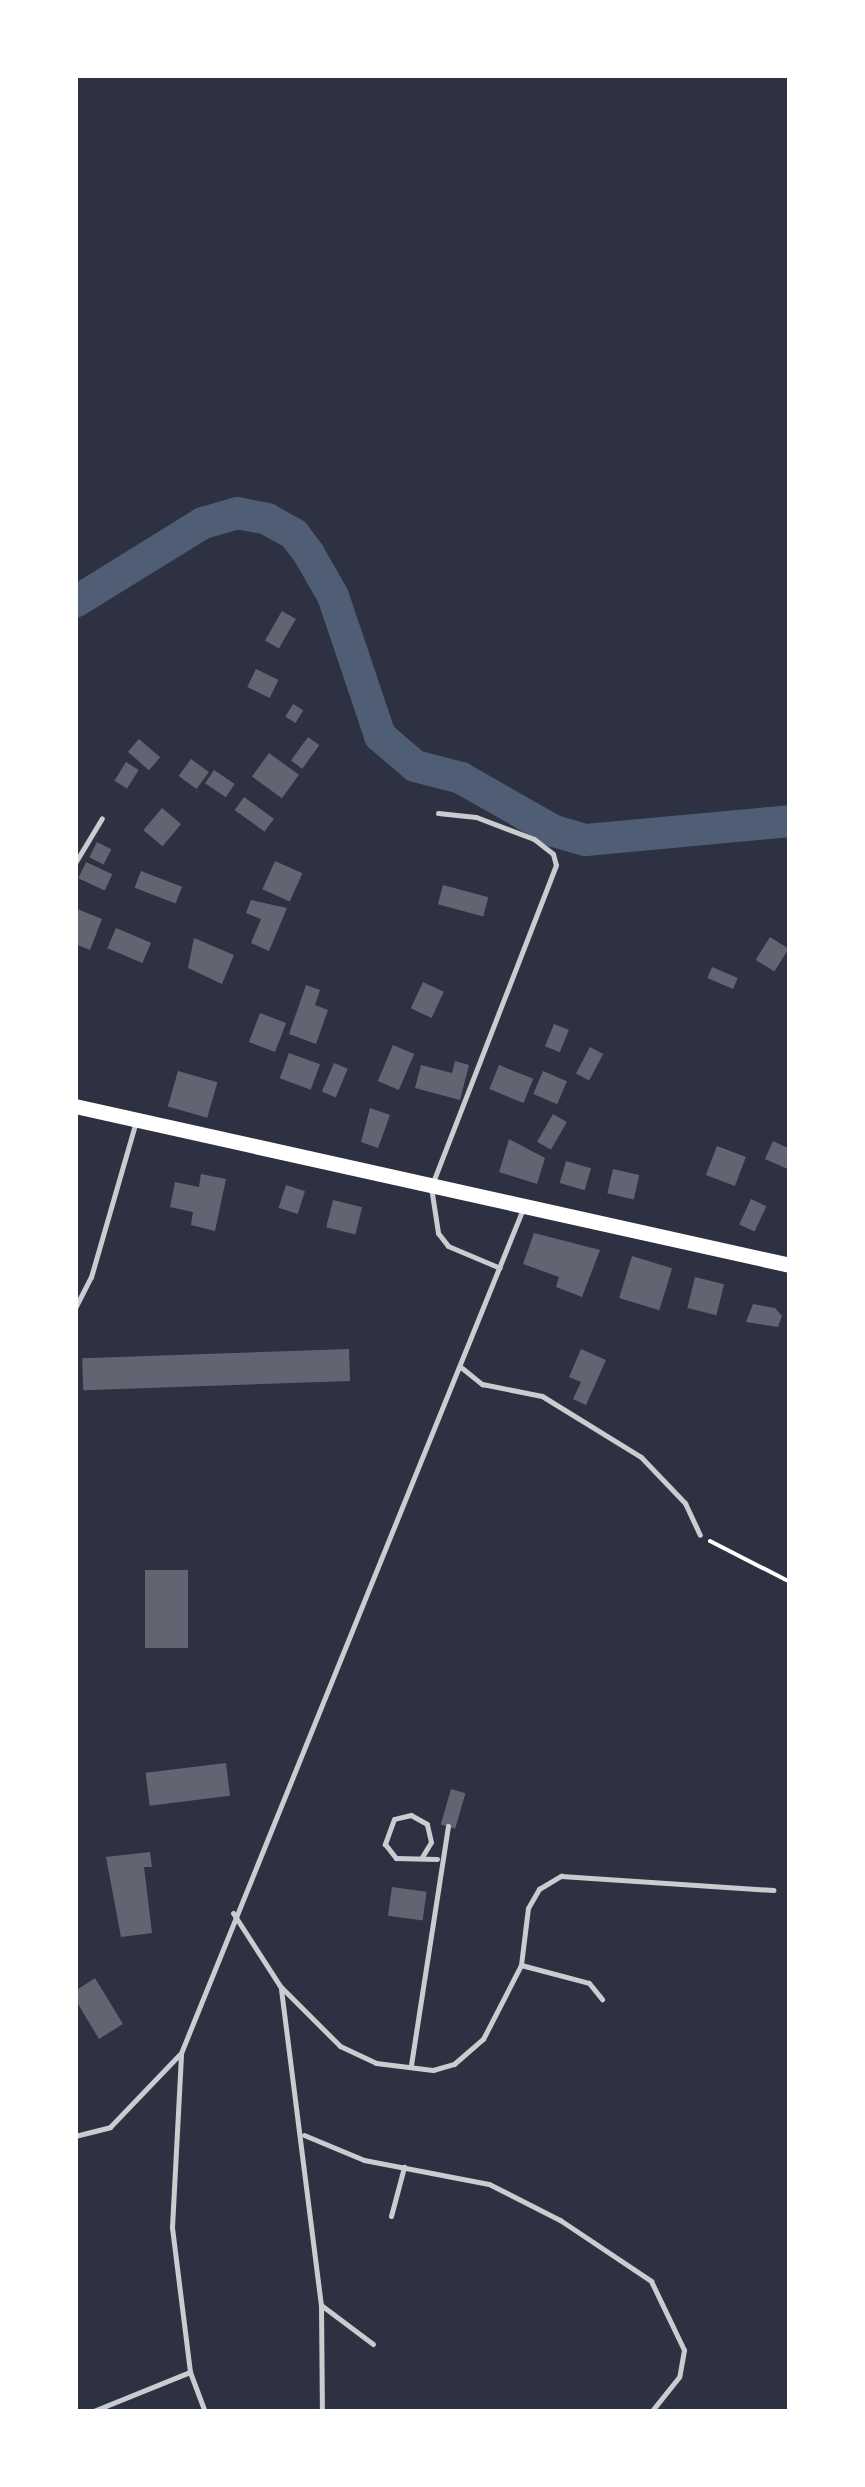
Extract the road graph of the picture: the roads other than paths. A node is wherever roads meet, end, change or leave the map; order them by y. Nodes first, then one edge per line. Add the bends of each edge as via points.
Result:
1 (438, 813) dead end
2 (102, 818) dead end
3 (75, 863) edge
4 (75, 1106) edge
5 (136, 1119) junction
6 (431, 1187) junction
7 (524, 1206) junction
8 (790, 1265) edge
9 (500, 1268) junction
10 (75, 1308) edge
11 (461, 1368) junction
12 (700, 1535) road end
13 (448, 1826) dead end
14 (422, 1857) junction
15 (438, 1859) junction
16 (774, 1890) dead end
17 (233, 1912) junction
18 (521, 1966) junction
19 (280, 1986) junction
20 (602, 1999) dead end
21 (181, 2053) junction
22 (411, 2065) junction
23 (304, 2135) junction
24 (75, 2136) edge
25 (404, 2168) junction
26 (391, 2216) dead end
27 (321, 2305) junction
28 (374, 2344) dead end
29 (190, 2372) junction
30 (91, 2412) edge
31 (205, 2412) edge
32 (322, 2412) edge
33 (651, 2412) edge

1 - 6 lane via 476,817 534,839 554,854 556,865
2 - 3 lane
4 - 5 main road
5 - 6 main road
5 - 10 lane
6 - 7 main road
6 - 9 lane via 438,1233 448,1246
7 - 8 main road
7 - 9 lane
9 - 11 lane
11 - 12 lane via 482,1384 542,1396 641,1457 685,1503
11 - 17 lane
13 - 15 lane
14 - 14 lane via 405,1862 389,1852 385,1835 394,1819 411,1815 426,1824 431,1842
14 - 15 lane
15 - 22 lane
16 - 18 lane via 561,1876 539,1889 528,1908
17 - 19 lane
17 - 21 lane
18 - 20 lane via 589,1983
18 - 22 lane via 483,2039 466,2056 433,2070
19 - 22 lane via 340,2046 376,2063
19 - 23 lane
21 - 24 lane via 110,2128
21 - 29 lane via 172,2227
23 - 25 lane
23 - 27 lane via 305,2212
25 - 26 lane
25 - 33 lane via 489,2184 560,2220 651,2281 684,2350 679,2377
27 - 28 lane
27 - 32 lane
29 - 30 lane
29 - 31 lane

